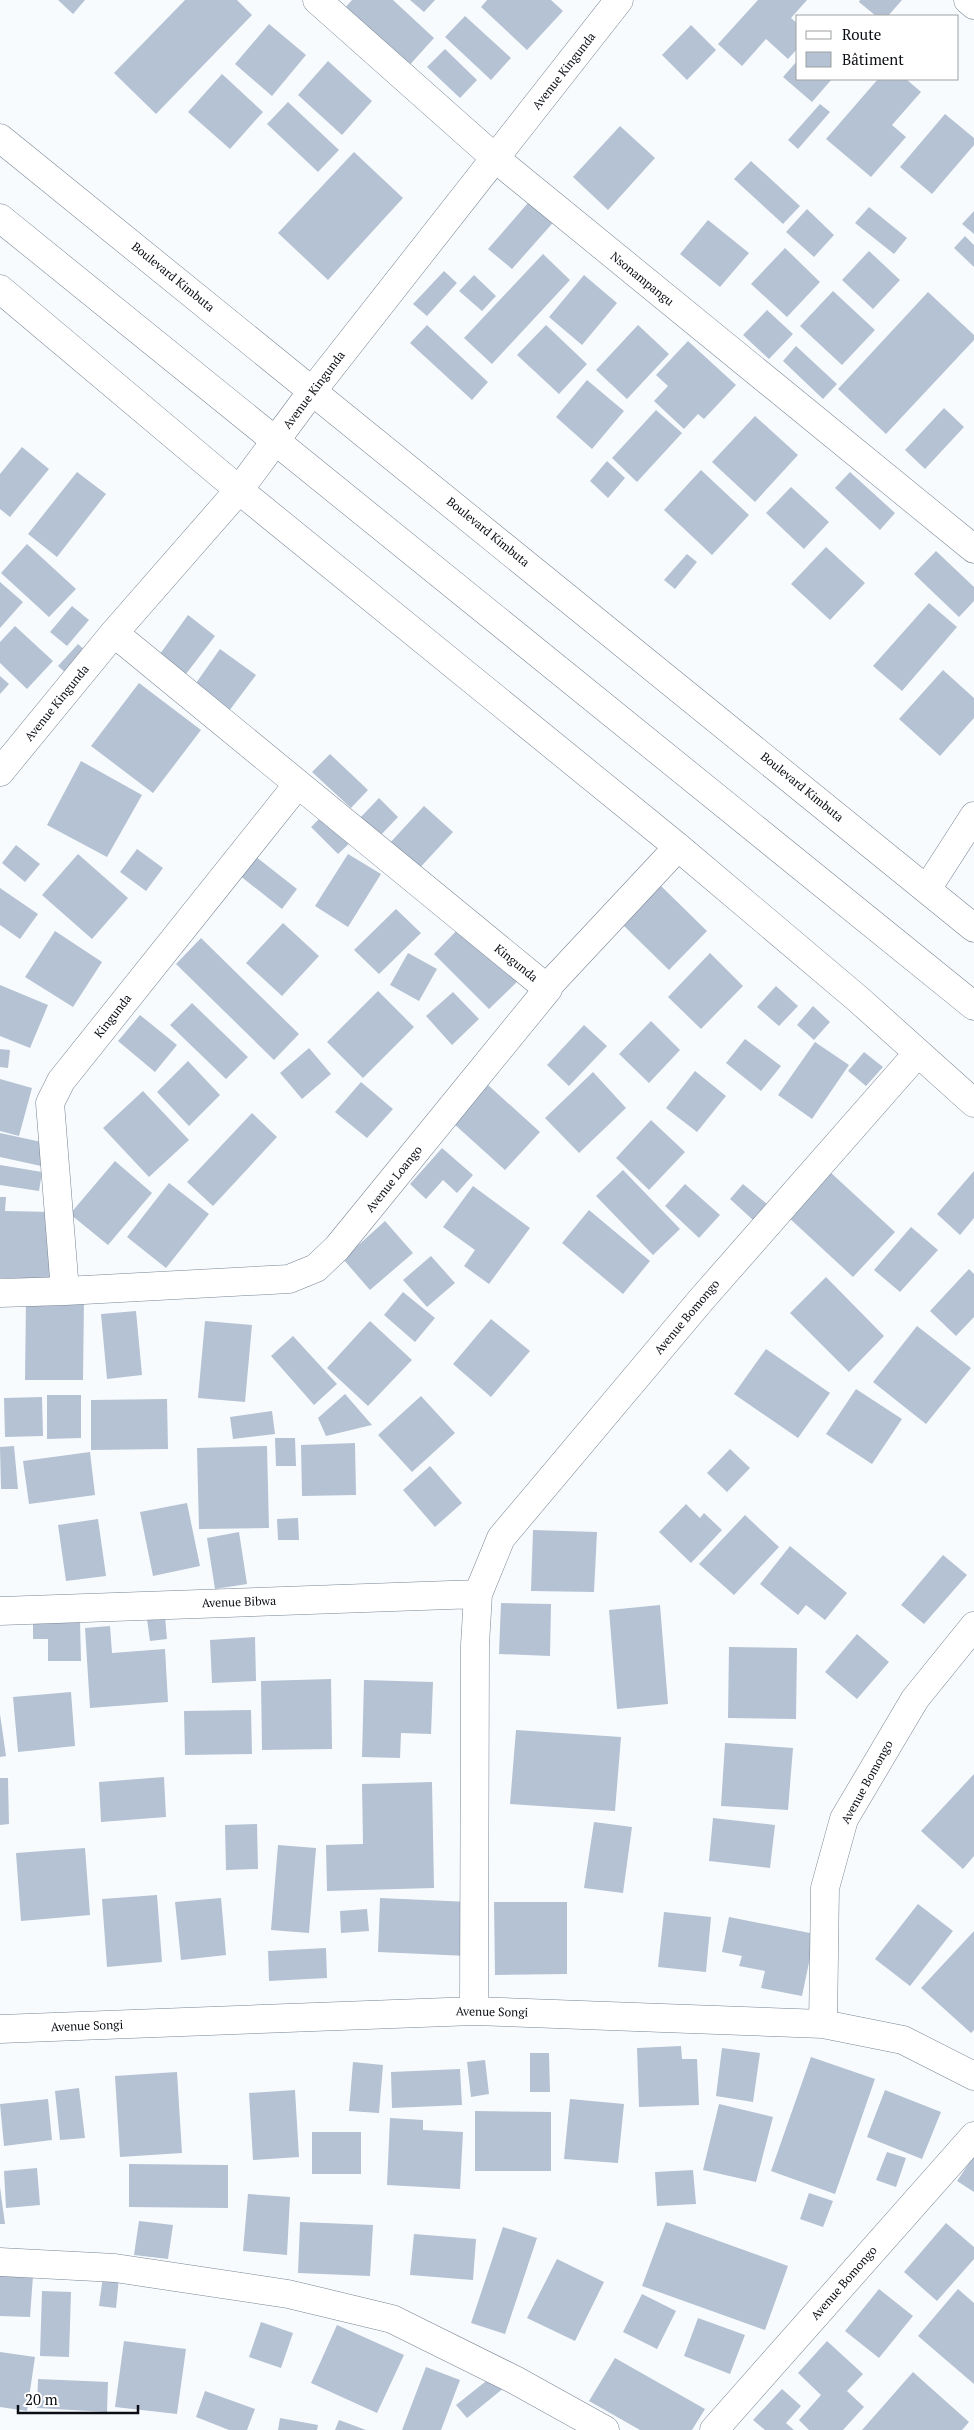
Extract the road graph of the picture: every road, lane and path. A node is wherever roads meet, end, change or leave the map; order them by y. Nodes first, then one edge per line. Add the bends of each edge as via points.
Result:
1 (317, 0) edge
2 (619, 0) edge
3 (968, 0) edge
4 (974, 5) edge
5 (0, 138) edge
6 (496, 159) junction
7 (0, 218) edge
8 (0, 289) edge
9 (313, 390) junction
10 (275, 442) junction
11 (239, 490) junction
12 (974, 549) edge
13 (114, 633) junction
14 (0, 772) edge
15 (298, 784) junction
16 (974, 816) edge
17 (678, 847) junction
18 (926, 889) junction
19 (974, 928) edge
20 (548, 989) junction
21 (974, 1006) edge
22 (917, 1054) junction
23 (974, 1103) edge
24 (64, 1292) junction
25 (0, 1293) edge
26 (478, 1594) junction
27 (0, 1611) edge
28 (974, 1626) edge
29 (474, 2011) junction
30 (823, 2024) junction
31 (0, 2029) edge
32 (974, 2076) edge
33 (974, 2136) edge
34 (0, 2262) edge
35 (605, 2430) edge
36 (714, 2430) edge

1 - 6 street, Nsonampangu
2 - 6 street, Avenue Kingunda
3 - 4 street
5 - 9 street, Boulevard Kimbuta
6 - 9 street, Avenue Kingunda
6 - 12 street, Nsonampangu
7 - 10 street
8 - 11 street
9 - 10 street, Avenue Kingunda
9 - 18 street, Boulevard Kimbuta
10 - 11 street, Avenue Kingunda
10 - 21 street
11 - 13 street, Avenue Kingunda
11 - 17 street
13 - 14 street, Avenue Kingunda
13 - 15 street, Kingunda
15 - 20 street, Kingunda
15 - 24 street, Kingunda via 66,1074 50,1103
16 - 18 street
17 - 20 street, Avenue Loango
17 - 22 street via 858,999
18 - 19 street, Boulevard Kimbuta
20 - 24 street, Avenue Loango via 338,1248 316,1268 289,1279
22 - 23 street
22 - 26 street, Avenue Bomongo via 701,1300 501,1538
24 - 25 street, Avenue Loango
26 - 27 street, Avenue Bibwa
26 - 29 street, Avenue Bomongo via 475,1645
28 - 30 street, Avenue Bomongo via 915,1699 844,1819 825,1888
29 - 30 street, Avenue Songi
29 - 31 street, Avenue Songi
30 - 32 street, Avenue Songi via 903,2040
33 - 36 street, Avenue Bomongo
34 - 35 street via 115,2268 288,2294 392,2319 515,2380

